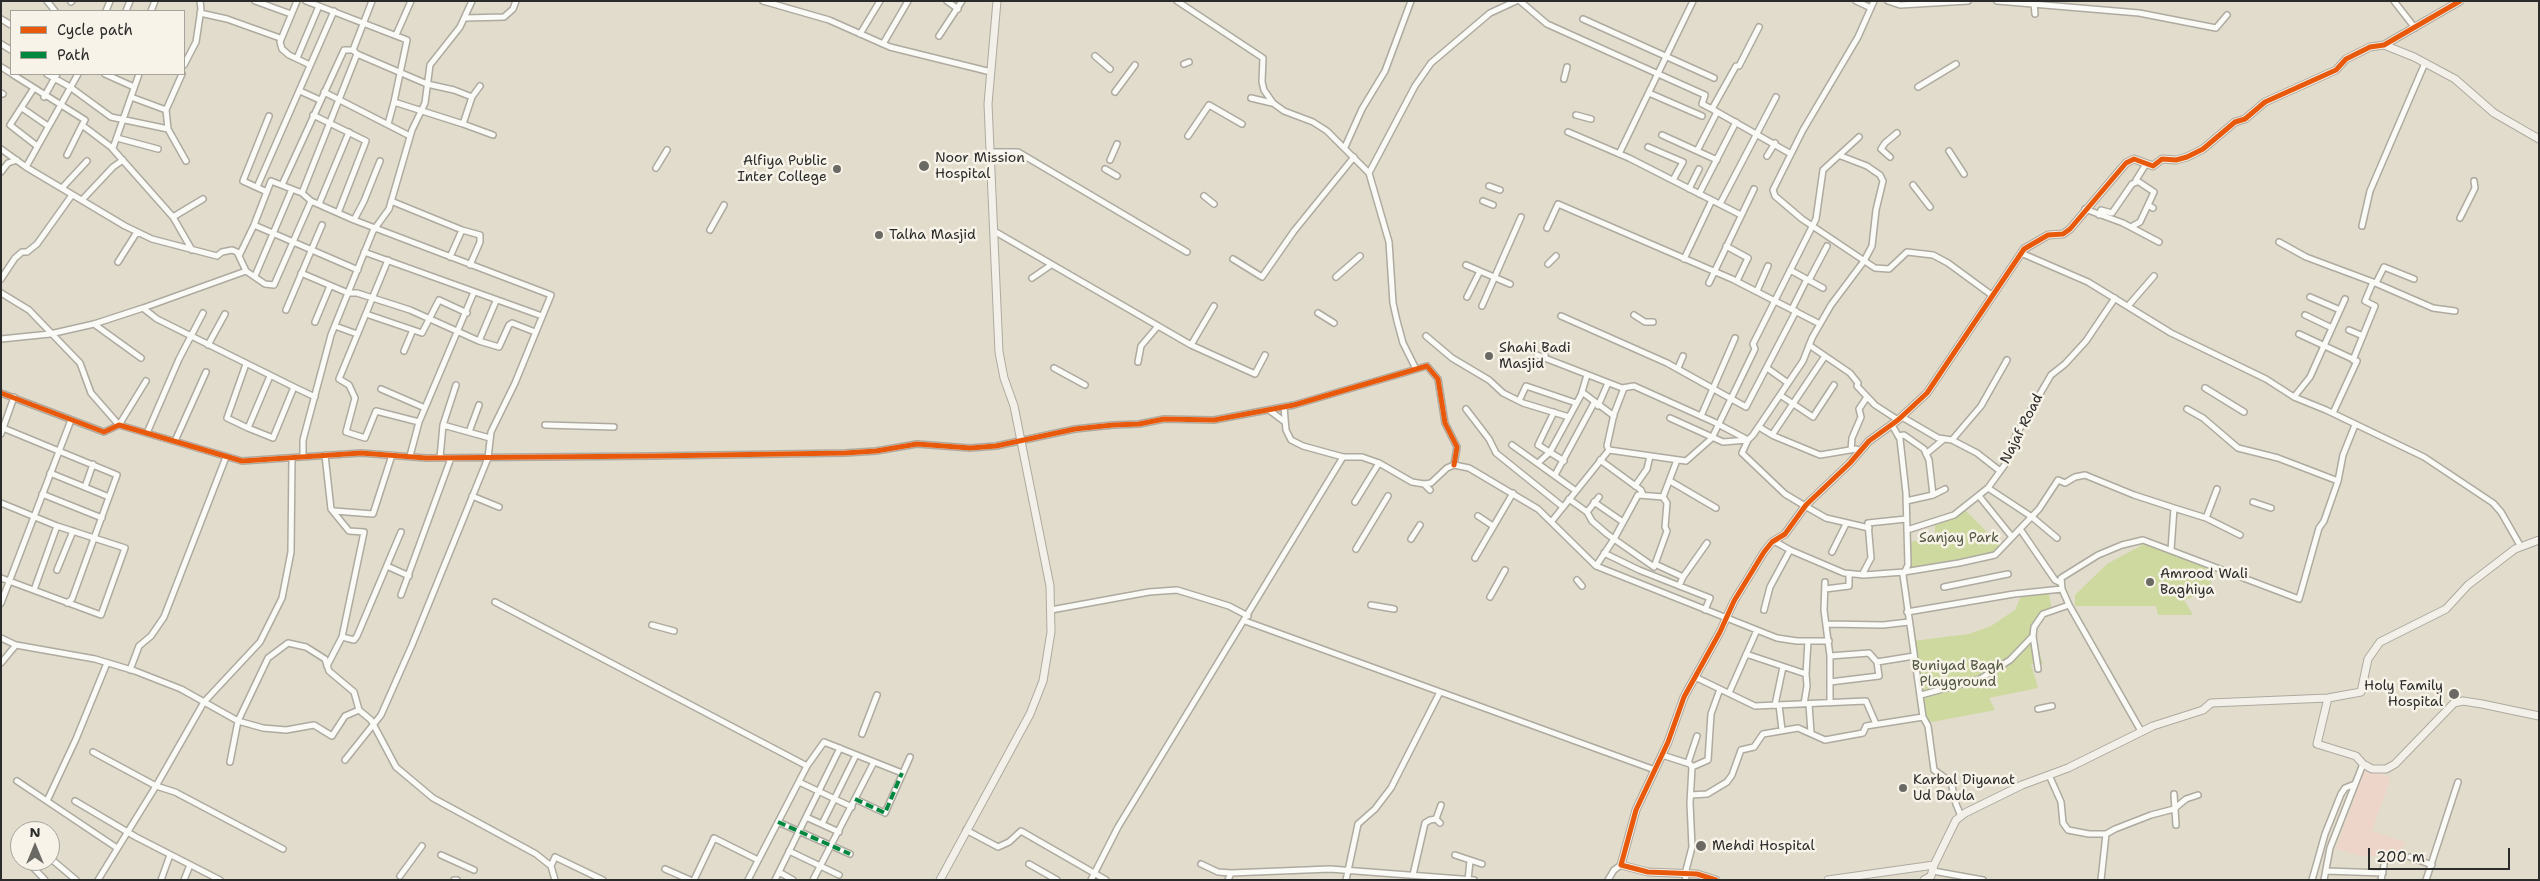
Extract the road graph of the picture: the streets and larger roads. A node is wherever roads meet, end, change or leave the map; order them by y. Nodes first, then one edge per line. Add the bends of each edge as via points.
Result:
1 (200, 1) edge
2 (255, 1) edge
3 (297, 1) edge
4 (306, 1) edge
5 (372, 1) edge
6 (410, 1) edge
7 (472, 1) edge
8 (516, 1) edge
9 (762, 1) edge
10 (880, 1) edge
11 (908, 1) edge
12 (947, 1) edge
13 (962, 1) edge
14 (997, 1) edge
15 (1177, 1) edge
16 (1411, 1) edge
17 (1498, 1) edge
18 (1516, 1) edge
19 (1520, 1) edge
20 (1692, 1) edge
21 (1856, 1) edge
22 (1874, 1) edge
23 (1888, 1) edge
24 (1968, 1) edge
25 (1997, 1) edge
26 (2394, 1) edge
27 (2460, 1) edge
28 (1924, 3) edge
29 (2034, 4) junction
30 (319, 6) junction
31 (1503, 7) junction
32 (1871, 8) junction
33 (958, 9) junction
34 (334, 11) junction
35 (200, 13) junction
36 (291, 14) junction
37 (2035, 14) dead end
38 (2227, 15) dead end
39 (464, 18) junction
40 (1583, 20) dead end
41 (363, 22) junction
42 (1759, 27) dead end
43 (2415, 28) junction
44 (860, 34) junction
45 (396, 35) junction
46 (939, 36) dead end
47 (280, 38) junction
48 (883, 44) junction
49 (2384, 45) junction
50 (355, 52) junction
51 (1096, 56) dead end
52 (1667, 57) junction
53 (297, 58) junction
54 (185, 63) edge
55 (2425, 63) junction
56 (310, 64) junction
57 (1956, 64) dead end
58 (1135, 65) dead end
59 (1567, 67) dead end
60 (1110, 68) dead end
61 (400, 72) junction
62 (991, 72) junction
63 (15, 75) edge
64 (77, 75) edge
65 (107, 75) edge
66 (138, 75) edge
67 (182, 75) edge
68 (1658, 75) junction
69 (56, 76) edge
70 (1714, 78) dead end
71 (1564, 79) dead end
72 (427, 84) junction
73 (134, 86) junction
74 (480, 86) dead end
75 (70, 87) junction
76 (1918, 87) dead end
77 (34, 88) junction
78 (300, 91) junction
79 (324, 92) junction
80 (1116, 92) dead end
81 (1649, 93) junction
82 (44, 96) junction
83 (1776, 96) dead end
84 (131, 97) junction
85 (472, 97) junction
86 (1251, 98) dead end
87 (320, 100) junction
88 (339, 101) junction
89 (394, 102) junction
90 (1273, 103) junction
91 (60, 105) junction
92 (22, 108) junction
93 (166, 110) junction
94 (1714, 110) junction
95 (421, 111) junction
96 (313, 115) junction
97 (1576, 115) dead end
98 (269, 116) dead end
99 (1702, 116) dead end
100 (123, 119) junction
101 (1591, 119) dead end
102 (1736, 122) junction
103 (330, 124) junction
104 (388, 124) junction
105 (463, 124) junction
106 (1242, 124) dead end
107 (82, 125) junction
108 (48, 126) junction
109 (168, 129) junction
110 (349, 132) junction
111 (1568, 132) dead end
112 (1756, 133) junction
113 (1897, 133) dead end
114 (493, 135) dead end
115 (1662, 135) dead end
116 (410, 136) junction
117 (1188, 136) dead end
118 (1859, 136) dead end
119 (117, 138) junction
120 (2539, 139) edge
121 (1117, 144) dead end
122 (1775, 144) junction
123 (37, 146) junction
124 (1345, 147) junction
125 (1648, 147) dead end
126 (113, 148) junction
127 (1, 149) edge
128 (158, 149) dead end
129 (667, 150) dead end
130 (1697, 151) junction
131 (1949, 151) dead end
132 (990, 152) junction
133 (1619, 154) junction
134 (1791, 154) junction
135 (67, 155) dead end
136 (1767, 156) dead end
137 (1841, 156) junction
138 (1354, 157) junction
139 (1890, 157) dead end
140 (17, 160) junction
141 (123, 160) junction
142 (1110, 160) dead end
143 (1716, 160) junction
144 (87, 161) dead end
145 (186, 161) dead end
146 (380, 161) dead end
147 (2146, 164) junction
148 (26, 167) junction
149 (656, 168) dead end
150 (1105, 169) dead end
151 (1699, 170) dead end
152 (1, 172) edge
153 (1369, 174) junction
154 (1964, 174) dead end
155 (1116, 176) dead end
156 (1673, 180) junction
157 (2474, 181) dead end
158 (2138, 182) junction
159 (282, 185) junction
160 (1913, 185) dead end
161 (257, 186) junction
162 (1489, 186) dead end
163 (62, 188) junction
164 (1689, 188) junction
165 (292, 189) junction
166 (1754, 189) dead end
167 (1500, 190) dead end
168 (267, 192) junction
169 (302, 193) junction
170 (1699, 194) junction
171 (72, 195) junction
172 (1204, 196) dead end
173 (203, 198) dead end
174 (82, 200) junction
175 (311, 200) junction
176 (1712, 200) junction
177 (391, 201) junction
178 (1483, 202) dead end
179 (319, 204) junction
180 (1214, 204) dead end
181 (1720, 204) junction
182 (724, 205) dead end
183 (1493, 205) dead end
184 (1930, 207) dead end
185 (2085, 209) junction
186 (338, 213) junction
187 (1742, 215) junction
188 (2099, 215) junction
189 (173, 217) junction
190 (1521, 217) dead end
191 (2460, 218) dead end
192 (354, 220) junction
193 (254, 225) junction
194 (322, 225) dead end
195 (1812, 225) junction
196 (2362, 226) dead end
197 (2131, 227) junction
198 (375, 228) junction
199 (1547, 228) dead end
200 (462, 230) junction
201 (710, 230) dead end
202 (994, 231) junction
203 (137, 232) junction
204 (273, 232) junction
205 (292, 240) junction
206 (2159, 242) dead end
207 (2279, 242) dead end
208 (1726, 246) junction
209 (1827, 246) dead end
210 (312, 248) junction
211 (192, 250) junction
212 (364, 252) junction
213 (1187, 252) dead end
214 (2021, 253) junction
215 (239, 256) junction
216 (1360, 256) dead end
217 (1556, 256) dead end
218 (450, 258) junction
219 (1233, 259) dead end
220 (1684, 259) junction
221 (388, 260) junction
222 (1864, 261) junction
223 (118, 262) dead end
224 (1548, 264) dead end
225 (470, 265) junction
226 (1051, 265) junction
227 (1466, 265) dead end
228 (1768, 266) dead end
229 (358, 270) junction
230 (1790, 270) junction
231 (246, 271) junction
232 (1480, 271) junction
233 (1714, 272) junction
234 (302, 273) junction
235 (255, 276) junction
236 (2154, 276) dead end
237 (1336, 277) dead end
238 (1494, 277) junction
239 (1032, 278) dead end
240 (2414, 279) dead end
241 (1, 280) edge
242 (1808, 280) junction
243 (1737, 281) junction
244 (1709, 283) dead end
245 (2374, 283) junction
246 (1510, 284) dead end
247 (330, 286) junction
248 (1823, 288) dead end
249 (1757, 291) junction
250 (474, 292) junction
251 (1, 293) edge
252 (348, 293) junction
253 (1993, 296) junction
254 (1468, 297) dead end
255 (2310, 297) dead end
256 (2115, 298) junction
257 (374, 299) junction
258 (2345, 299) dead end
259 (1775, 300) junction
260 (496, 301) junction
261 (1214, 306) dead end
262 (1482, 306) dead end
263 (2128, 306) junction
264 (143, 308) junction
265 (286, 310) dead end
266 (1794, 310) junction
267 (2340, 310) junction
268 (2455, 311) dead end
269 (202, 313) dead end
270 (467, 313) junction
271 (1318, 313) dead end
272 (225, 314) dead end
273 (366, 314) junction
274 (1634, 315) dead end
275 (2304, 315) dead end
276 (542, 316) junction
277 (1561, 316) dead end
278 (430, 318) junction
279 (315, 322) dead end
280 (1654, 322) dead end
281 (1334, 323) dead end
282 (94, 324) junction
283 (1820, 324) junction
284 (335, 326) junction
285 (1158, 326) junction
286 (2332, 328) junction
287 (2349, 330) dead end
288 (412, 332) junction
289 (459, 332) junction
290 (535, 332) junction
291 (50, 334) junction
292 (358, 334) junction
293 (2299, 334) dead end
294 (191, 336) junction
295 (1426, 336) dead end
296 (2363, 336) junction
297 (1, 338) edge
298 (1735, 338) dead end
299 (478, 341) junction
300 (208, 345) junction
301 (1191, 345) junction
302 (1548, 345) dead end
303 (1809, 345) junction
304 (2324, 346) junction
305 (404, 351) dead end
306 (1265, 355) dead end
307 (1537, 355) dead end
308 (1683, 356) dead end
309 (1825, 356) junction
310 (140, 358) dead end
311 (1545, 358) junction
312 (2007, 360) dead end
313 (2353, 360) junction
314 (1138, 362) dead end
315 (246, 364) junction
316 (1054, 368) dead end
317 (1678, 368) junction
318 (1767, 368) junction
319 (1416, 369) junction
320 (206, 372) dead end
321 (1587, 375) junction
322 (270, 376) junction
323 (146, 381) dead end
324 (1608, 382) junction
325 (1788, 383) junction
326 (456, 385) dead end
327 (1834, 385) dead end
328 (1086, 386) dead end
329 (294, 387) junction
330 (1624, 388) junction
331 (1713, 388) junction
332 (2205, 388) dead end
333 (381, 389) dead end
334 (1582, 392) junction
335 (1, 393) edge
336 (1780, 395) junction
337 (1867, 396) junction
338 (14, 397) junction
339 (315, 397) junction
340 (2294, 397) junction
341 (1732, 399) junction
342 (1519, 401) junction
343 (1576, 403) junction
344 (1793, 404) junction
345 (478, 405) dead end
346 (1596, 405) junction
347 (425, 408) junction
348 (1284, 408) junction
349 (1466, 409) dead end
350 (2187, 409) dead end
351 (1268, 410) junction
352 (1554, 412) junction
353 (2244, 412) dead end
354 (2333, 413) junction
355 (1614, 416) junction
356 (1701, 416) junction
357 (1569, 417) junction
358 (1670, 418) dead end
359 (71, 420) junction
360 (1897, 421) junction
361 (419, 422) junction
362 (1285, 422) junction
363 (119, 424) junction
364 (443, 425) junction
365 (545, 425) dead end
366 (1720, 425) junction
367 (2355, 425) junction
368 (614, 426) dead end
369 (1759, 427) junction
370 (248, 428) junction
371 (2, 431) edge
372 (469, 432) junction
373 (147, 433) junction
374 (1772, 436) junction
375 (1898, 436) junction
376 (490, 438) junction
377 (1712, 438) junction
378 (1944, 439) junction
379 (1021, 440) junction
380 (1748, 440) junction
381 (1952, 440) junction
382 (175, 441) junction
383 (1512, 445) dead end
384 (59, 450) junction
385 (1609, 450) junction
386 (1851, 450) junction
387 (1860, 451) junction
388 (1550, 452) junction
389 (1926, 454) junction
390 (325, 455) junction
391 (392, 455) junction
392 (226, 456) junction
393 (410, 456) junction
394 (1650, 456) junction
395 (303, 457) junction
396 (1344, 457) junction
397 (292, 458) junction
398 (440, 458) junction
399 (451, 458) junction
400 (488, 458) junction
401 (1600, 460) junction
402 (1677, 460) junction
403 (1564, 461) junction
404 (1379, 463) junction
405 (1538, 463) junction
406 (92, 464) junction
407 (1454, 465) junction
408 (2000, 471) junction
409 (50, 473) junction
410 (1555, 475) junction
411 (2338, 480) junction
412 (1670, 481) junction
413 (1424, 484) junction
414 (1635, 486) junction
415 (85, 488) junction
416 (1945, 488) dead end
417 (1988, 488) junction
418 (2217, 489) dead end
419 (1430, 490) dead end
420 (1576, 491) junction
421 (1513, 493) junction
422 (42, 494) junction
423 (1642, 495) junction
424 (1933, 495) junction
425 (472, 496) junction
426 (1388, 496) dead end
427 (1980, 496) junction
428 (109, 497) junction
429 (1599, 497) dead end
430 (1663, 497) junction
431 (1569, 499) junction
432 (1906, 501) junction
433 (1355, 502) dead end
434 (1594, 502) junction
435 (2253, 502) dead end
436 (1, 503) edge
437 (1805, 506) junction
438 (498, 507) dead end
439 (1563, 507) junction
440 (1716, 508) dead end
441 (2174, 508) junction
442 (2271, 508) dead end
443 (334, 511) junction
444 (1586, 512) junction
445 (34, 516) junction
446 (1478, 516) dead end
447 (2032, 517) junction
448 (102, 518) junction
449 (2206, 518) junction
450 (1906, 519) junction
451 (1552, 521) junction
452 (1623, 522) junction
453 (1420, 524) dead end
454 (1846, 524) junction
455 (57, 526) junction
456 (1493, 526) junction
457 (1869, 528) junction
458 (2020, 529) junction
459 (1907, 530) junction
460 (73, 531) junction
461 (401, 532) dead end
462 (2240, 535) dead end
463 (2012, 537) junction
464 (1411, 538) dead end
465 (2057, 538) dead end
466 (94, 539) junction
467 (1614, 539) junction
468 (2539, 540) edge
469 (1774, 541) junction
470 (1707, 543) dead end
471 (2521, 546) junction
472 (1356, 549) dead end
473 (1790, 550) junction
474 (2171, 550) junction
475 (1832, 552) dead end
476 (1604, 554) junction
477 (1475, 558) dead end
478 (1655, 564) junction
479 (387, 566) junction
480 (1596, 566) junction
481 (57, 570) dead end
482 (1505, 570) dead end
483 (1904, 572) junction
484 (1849, 574) junction
485 (2008, 574) dead end
486 (1862, 575) junction
487 (409, 576) junction
488 (1683, 576) junction
489 (1, 578) edge
490 (1577, 580) dead end
491 (10, 582) junction
492 (1825, 582) dead end
493 (1582, 586) dead end
494 (1679, 586) junction
495 (2061, 586) junction
496 (1944, 587) dead end
497 (1825, 589) junction
498 (34, 590) junction
499 (401, 595) dead end
500 (1490, 597) dead end
501 (495, 602) dead end
502 (1, 603) edge
503 (67, 603) junction
504 (1371, 605) dead end
505 (2069, 605) junction
506 (1394, 609) dead end
507 (1051, 610) junction
508 (1705, 610) junction
509 (1764, 610) dead end
510 (1907, 612) junction
511 (1726, 618) junction
512 (1246, 619) junction
513 (1908, 622) junction
514 (1827, 624) junction
515 (652, 625) dead end
516 (1757, 630) junction
517 (674, 631) dead end
518 (2033, 636) junction
519 (342, 637) junction
520 (1, 638) edge
521 (1808, 641) junction
522 (1829, 641) junction
523 (16, 645) junction
524 (1746, 654) junction
525 (1830, 656) junction
526 (1914, 656) junction
527 (1877, 662) junction
528 (1, 663) edge
529 (107, 663) junction
530 (327, 666) junction
531 (1783, 667) junction
532 (2038, 669) dead end
533 (130, 670) junction
534 (1806, 674) junction
535 (1695, 677) junction
536 (1830, 682) junction
537 (1720, 689) junction
538 (1440, 692) junction
539 (1729, 693) junction
540 (877, 695) dead end
541 (1921, 695) junction
542 (2328, 698) junction
543 (204, 702) junction
544 (1830, 703) junction
545 (1807, 704) junction
546 (1777, 705) junction
547 (2052, 706) dead end
548 (2038, 709) dead end
549 (359, 710) junction
550 (2539, 716) edge
551 (1923, 717) junction
552 (238, 721) junction
553 (1876, 724) junction
554 (374, 726) junction
555 (1782, 730) junction
556 (2141, 732) junction
557 (1811, 733) junction
558 (862, 734) dead end
559 (1697, 736) dead end
560 (840, 748) junction
561 (93, 752) dead end
562 (856, 755) junction
563 (1662, 755) junction
564 (910, 757) dead end
565 (345, 760) dead end
566 (230, 762) dead end
567 (874, 762) junction
568 (2363, 764) junction
569 (1690, 765) junction
570 (807, 766) junction
571 (1655, 770) junction
572 (902, 773) junction
573 (2049, 775) junction
574 (16, 781) dead end
575 (799, 782) junction
576 (2458, 782) dead end
577 (2355, 784) junction
578 (156, 786) junction
579 (819, 792) junction
580 (2174, 794) dead end
581 (1691, 795) junction
582 (2198, 795) dead end
583 (834, 799) junction
584 (856, 800) junction
585 (47, 801) junction
586 (75, 801) dead end
587 (1441, 805) dead end
588 (852, 807) junction
589 (2174, 808) junction
590 (2334, 812) junction
591 (2343, 815) junction
592 (1961, 816) junction
593 (806, 817) junction
594 (778, 822) junction
595 (822, 824) junction
596 (2176, 825) dead end
597 (966, 830) junction
598 (128, 832) junction
599 (799, 832) junction
600 (839, 832) junction
601 (2106, 834) junction
602 (422, 846) dead end
603 (832, 846) junction
604 (118, 848) junction
605 (283, 849) dead end
606 (789, 851) junction
607 (850, 854) dead end
608 (170, 855) junction
609 (441, 855) dead end
610 (1454, 855) dead end
611 (2410, 857) dead end
612 (758, 860) junction
613 (1470, 861) junction
614 (1029, 864) dead end
615 (1201, 864) dead end
616 (1482, 864) dead end
617 (190, 865) junction
618 (1621, 865) junction
619 (2384, 865) dead end
620 (2432, 865) junction
621 (60, 866) edge
622 (551, 866) junction
623 (820, 866) junction
624 (666, 868) dead end
625 (1933, 868) junction
626 (474, 870) dead end
627 (1347, 870) junction
628 (1094, 871) junction
629 (2326, 871) junction
630 (779, 872) junction
631 (1231, 873) junction
632 (2383, 873) junction
633 (839, 875) dead end
634 (400, 876) dead end
635 (1413, 876) junction
636 (1686, 877) edge
637 (217, 879) edge
638 (76, 880) edge
639 (98, 880) edge
640 (161, 880) edge
641 (184, 880) edge
642 (555, 880) edge
643 (603, 880) edge
644 (690, 880) edge
645 (694, 880) edge
646 (748, 880) edge
647 (775, 880) edge
648 (793, 880) edge
649 (813, 880) edge
650 (940, 880) edge
651 (1057, 880) edge
652 (1091, 880) edge
653 (1106, 880) edge
654 (1228, 880) edge
655 (1346, 880) edge
656 (1468, 880) edge
657 (1474, 880) edge
658 (1608, 880) edge
659 (1716, 880) edge
660 (1828, 880) edge
661 (1924, 880) edge
662 (1983, 880) edge
663 (2101, 880) edge
664 (2312, 880) edge
665 (2324, 880) edge
666 (2381, 880) edge
667 (2426, 880) edge

1 - 35 street
2 - 36 street
3 - 36 street
4 - 30 street
5 - 41 street
6 - 45 street
7 - 39 street
8 - 39 street via 504,17
9 - 44 street via 829,20
10 - 44 street
11 - 48 street
12 - 33 street
13 - 33 street
14 - 62 street
15 - 90 street via 1263,58 1262,82
16 - 124 street via 1385,70
17 - 31 street
18 - 31 street
19 - 68 street via 1547,24
20 - 52 street
21 - 32 street
22 - 32 street
23 - 28 street via 1900,5
24 - 28 street
25 - 29 street
26 - 43 street
27 - 43 street
29 - 37 street
29 - 38 street via 2139,13 2216,28
30 - 34 street
30 - 53 street
31 - 153 street via 1431,63 1415,86
32 - 134 street via 1858,37
33 - 46 street
34 - 41 street
34 - 56 street
35 - 47 street
35 - 54 street via 196,42
36 - 47 street
39 - 72 street via 430,64
40 - 52 street
41 - 45 street
41 - 50 street
42 - 94 street
43 - 49 street
44 - 48 street
45 - 61 street via 407,40
47 - 53 street via 282,49
48 - 62 street
49 - 55 street
49 - 147 street via 2370,47 2346,59 2336,70 2265,102 2203,149 2187,157 2162,159 2153,166
50 - 61 street
50 - 79 street via 344,50
50 - 88 street
51 - 60 street
52 - 68 street
52 - 70 street
53 - 56 street
55 - 120 street via 2455,79 2494,113
55 - 196 street via 2370,191
56 - 78 street
57 - 76 street
58 - 80 street
59 - 71 street
61 - 72 street
61 - 89 street
62 - 132 street via 988,104
63 - 77 street
64 - 75 street
65 - 73 street
66 - 73 street
67 - 93 street
68 - 81 street
68 - 94 street via 1705,95 1702,104
69 - 75 street
69 - 82 street
72 - 85 street
72 - 95 street
73 - 84 street
74 - 85 street
75 - 91 street
75 - 100 street via 101,112
77 - 82 street
77 - 92 street
78 - 87 street
78 - 161 street
79 - 87 street
79 - 88 street
81 - 99 street
81 - 133 street
82 - 91 street
83 - 112 street
84 - 93 street
84 - 100 street
85 - 105 street
86 - 90 street
87 - 96 street
88 - 103 street
88 - 104 street
89 - 95 street
89 - 104 street
90 - 124 street via 1284,111 1313,122
91 - 107 street via 85,120
91 - 108 street
92 - 108 street
92 - 123 street via 10,125
93 - 109 street
94 - 102 street
94 - 130 street
95 - 105 street
95 - 116 street
96 - 103 street
96 - 159 street
97 - 101 street
98 - 161 street via 243,181
100 - 109 street
100 - 119 street
102 - 112 street
102 - 143 street
103 - 110 street
103 - 169 street
104 - 116 street
105 - 114 street
106 - 117 street via 1209,105
107 - 126 street
107 - 135 street
108 - 123 street
109 - 145 street
110 - 179 street
110 - 186 street via 366,141
111 - 133 street
112 - 122 street
112 - 181 street
113 - 139 street via 1881,149
115 - 130 street
116 - 177 street
118 - 137 street
119 - 126 street
119 - 128 street
121 - 142 street
122 - 134 street
122 - 136 street
123 - 148 street
124 - 138 street
125 - 156 street via 1683,162
126 - 141 street
127 - 140 street
129 - 149 street
130 - 143 street
131 - 154 street
132 - 202 street
132 - 213 street via 1018,152
133 - 156 street
134 - 195 street via 1773,190 1775,196
137 - 195 street via 1823,170 1816,219
137 - 222 street via 1867,166 1883,181 1872,246
138 - 153 street
138 - 219 street via 1262,276
140 - 148 street
140 - 152 street via 8,163
141 - 174 street
141 - 189 street
143 - 170 street
144 - 163 street
146 - 192 street
147 - 158 street
147 - 185 street via 2134,159 2126,163
148 - 163 street
150 - 155 street
151 - 164 street
153 - 319 street via 1389,242 1397,321 1403,343
156 - 164 street
157 - 191 street via 2475,188
158 - 188 street via 2132,184 2112,213 2101,210
158 - 197 street via 2154,192 2150,207 2140,222
159 - 165 street
159 - 168 street via 271,181
160 - 184 street
161 - 168 street
162 - 167 street
163 - 171 street
164 - 170 street
165 - 169 street
165 - 204 street
166 - 187 street
168 - 193 street
169 - 175 street
170 - 176 street
171 - 174 street
171 - 241 street via 37,244 14,258
172 - 180 street
173 - 189 street
174 - 203 street
175 - 179 street
175 - 205 street
176 - 181 street
176 - 220 street
177 - 198 street
177 - 200 street
178 - 183 street
179 - 186 street
181 - 187 street
182 - 201 street
185 - 188 street
185 - 214 street via 2063,234 2040,238
186 - 192 street
187 - 208 street
188 - 197 street
189 - 211 street
190 - 238 street
192 - 198 street
193 - 204 street
193 - 215 street
194 - 210 street
195 - 222 street
195 - 230 street
197 - 206 street
198 - 212 street
198 - 218 street
199 - 220 street via 1558,204
200 - 218 street
200 - 225 street via 481,237
202 - 226 street
202 - 379 street via 999,352
203 - 211 street
203 - 223 street
204 - 205 street
204 - 235 street
205 - 210 street
205 - 235 street via 274,285 265,284
207 - 245 street via 2306,257
208 - 233 street
208 - 243 street via 1748,258
209 - 242 street
210 - 229 street
210 - 234 street
211 - 215 street via 217,256 232,250
212 - 221 street
212 - 229 street
214 - 253 street
214 - 256 street via 2088,282
215 - 231 street
216 - 237 street
217 - 224 street
218 - 225 street
220 - 233 street
221 - 250 street
221 - 257 street
222 - 253 street via 1883,270 1889,269 1907,252 1933,255
222 - 283 street
225 - 276 street via 551,295
226 - 239 street
226 - 285 street
227 - 232 street
228 - 249 street
229 - 252 street
230 - 242 street
230 - 259 street
231 - 235 street
231 - 264 street
232 - 238 street
232 - 254 street
233 - 243 street
233 - 244 street
234 - 247 street
234 - 265 street
236 - 263 street
238 - 246 street
238 - 262 street
240 - 245 street via 2384,267
242 - 248 street
242 - 266 street
243 - 249 street
245 - 268 street via 2432,308
245 - 296 street via 2365,301 2375,306
247 - 252 street
247 - 279 street
249 - 259 street
250 - 260 street
250 - 270 street
251 - 291 street via 29,310
252 - 257 street
252 - 284 street
253 - 360 street via 1927,393
255 - 267 street
256 - 263 street
256 - 408 street, Najaf Road via 2086,341 2051,375 2016,435
257 - 273 street
257 - 278 street
258 - 267 street
259 - 266 street
259 - 341 street via 1753,344 1755,349
260 - 276 street
260 - 299 street
261 - 301 street
263 - 340 street via 2171,333 2266,379
264 - 282 street
264 - 294 street
266 - 283 street
266 - 318 street
267 - 286 street
269 - 294 street
270 - 278 street via 439,300
270 - 289 street
271 - 281 street
272 - 300 street
273 - 288 street
273 - 292 street
274 - 280 street via 1645,322
275 - 286 street
276 - 290 street
277 - 317 street
278 - 288 street via 422,333
278 - 289 street
282 - 291 street
282 - 310 street
283 - 303 street
284 - 292 street
284 - 339 street
285 - 301 street
285 - 314 street via 1141,346
286 - 304 street
287 - 296 street
288 - 305 street
289 - 299 street
289 - 347 street
290 - 299 street via 512,323 499,347
290 - 376 street
291 - 297 street
291 - 363 street via 80,363 91,393
292 - 361 street via 339,379 350,385 355,398 346,432 365,438 376,411
293 - 304 street
294 - 300 street
294 - 373 street
295 - 342 street via 1452,358
296 - 313 street
298 - 331 street
300 - 315 street
301 - 306 street via 1255,374
302 - 311 street
303 - 309 street
303 - 325 street
304 - 313 street
304 - 340 street via 2310,377
307 - 311 street
308 - 317 street
309 - 337 street via 1850,373
309 - 344 street
311 - 321 street
312 - 381 street via 1981,406
313 - 354 street via 2357,361
315 - 322 street
315 - 370 street via 227,418
316 - 328 street
317 - 331 street
318 - 325 street
318 - 341 street via 1746,407
319 - 348 street
319 - 407 street via 1427,366 1438,379 1445,424 1457,447
320 - 382 street
321 - 324 street
321 - 334 street
322 - 329 street
322 - 370 street
323 - 363 street
324 - 330 street
324 - 346 street
325 - 336 street
326 - 364 street
327 - 344 street via 1813,417
329 - 339 street
329 - 370 street via 273,438
330 - 355 street
330 - 356 street via 1634,386
331 - 341 street
331 - 356 street
332 - 353 street
333 - 347 street
334 - 343 street
334 - 346 street
335 - 338 street
336 - 344 street
336 - 369 street
337 - 360 street
337 - 386 street via 1859,409 1862,417 1852,438
338 - 359 street
338 - 371 street
339 - 395 street via 303,440
340 - 354 street
341 - 366 street
342 - 343 street via 1526,386
342 - 352 street
343 - 357 street
344 - 374 street
345 - 372 street
346 - 355 street
346 - 403 street
347 - 361 street
348 - 351 street
348 - 362 street
349 - 439 street via 1489,438 1496,453
350 - 411 street via 2203,418 2238,448 2278,458
351 - 362 street
351 - 379 street via 1214,420 1164,419 1075,429
352 - 357 street
352 - 388 street via 1538,445
354 - 367 street
355 - 385 street via 1607,446
356 - 366 street
357 - 388 street
358 - 377 street
359 - 363 street via 104,432
359 - 384 street
360 - 375 street
360 - 378 street
360 - 387 street
361 - 393 street
362 - 396 street via 1292,440
363 - 373 street
364 - 372 street
364 - 398 street
365 - 368 street
366 - 377 street
366 - 380 street
367 - 411 street via 2343,455
367 - 471 street via 2424,457 2493,503
369 - 374 street
369 - 380 street
371 - 384 street
372 - 376 street
373 - 382 street
374 - 386 street via 1820,455
375 - 389 street via 1917,444
375 - 432 street
376 - 400 street
377 - 380 street via 1723,442
377 - 402 street via 1686,461
378 - 381 street
378 - 389 street
379 - 400 street via 970,448 918,444 845,453
379 - 507 street via 1050,586
380 - 437 street via 1742,454 1785,494
381 - 408 street via 1977,453
382 - 392 street
383 - 405 street
384 - 406 street
384 - 409 street
385 - 394 street
385 - 401 street
386 - 387 street
387 - 437 street
388 - 403 street
388 - 405 street
389 - 424 street
390 - 391 street
390 - 395 street
390 - 443 street via 328,498
391 - 393 street
391 - 443 street via 373,514
392 - 397 street via 242,461
392 - 533 street via 164,617 151,636 139,646
393 - 398 street
394 - 402 street
394 - 414 street via 1647,469
395 - 397 street
396 - 404 street via 1362,457
396 - 512 street
397 - 543 street via 291,552 282,598 260,642
398 - 399 street
399 - 400 street
399 - 487 street
400 - 425 street
401 - 414 street
401 - 420 street
402 - 412 street
403 - 410 street
404 - 413 street via 1412,482
404 - 433 street
405 - 410 street
406 - 415 street
406 - 428 street via 117,475
407 - 413 street
407 - 421 street via 1469,468
408 - 417 street, Najaf Road
409 - 415 street
409 - 422 street
410 - 420 street
411 - 474 street via 2319,528 2299,599
412 - 430 street
412 - 440 street
413 - 419 street
414 - 423 street
415 - 428 street
416 - 424 street
417 - 427 street, Najaf Road
417 - 447 street
418 - 449 street
420 - 431 street
421 - 451 street
421 - 456 street
422 - 445 street
422 - 448 street
423 - 430 street
423 - 452 street via 1638,495
424 - 432 street
425 - 438 street
425 - 554 street via 412,645
426 - 472 street
427 - 459 street, Najaf Road via 1954,515
427 - 463 street
428 - 448 street
429 - 434 street
430 - 478 street via 1667,503 1665,526 1668,531
431 - 439 street
431 - 444 street
432 - 450 street
434 - 444 street
434 - 452 street
435 - 442 street
436 - 445 street
437 - 454 street via 1826,518
437 - 469 street via 1785,534
439 - 451 street
441 - 447 street via 2085,475 2064,483 2058,480
441 - 449 street
441 - 474 street
443 - 519 street via 349,531 364,532
444 - 467 street
445 - 455 street
445 - 491 street
446 - 456 street
447 - 458 street
447 - 465 street
448 - 466 street
449 - 462 street
450 - 457 street via 1868,523
450 - 459 street
451 - 480 street
452 - 467 street
453 - 464 street
454 - 457 street
454 - 475 street
455 - 460 street
455 - 498 street
456 - 477 street
457 - 486 street via 1871,558
458 - 463 street
458 - 495 street
459 - 483 street via 1908,565
460 - 466 street
460 - 481 street
461 - 479 street
463 - 483 street via 1995,555
466 - 503 street via 72,599
466 - 503 street via 125,548 100,615
467 - 476 street
467 - 478 street via 1654,567
468 - 471 street
469 - 473 street
469 - 511 street via 1759,560
470 - 488 street
471 - 542 street via 2468,586 2446,609 2380,642 2368,659 2361,692
473 - 484 street
473 - 509 street via 1770,587
474 - 495 street via 2143,540 2122,545 2076,567 2066,574
476 - 480 street
476 - 494 street
478 - 488 street
479 - 487 street
479 - 519 street via 357,636 354,640
480 - 508 street
482 - 500 street
483 - 486 street
483 - 510 street
484 - 486 street
484 - 497 street via 1848,586
485 - 496 street
487 - 499 street
488 - 494 street
489 - 491 street
490 - 493 street
491 - 498 street
491 - 502 street
492 - 497 street
494 - 508 street via 1710,598
495 - 505 street
495 - 510 street
497 - 514 street
498 - 503 street
501 - 570 street
504 - 506 street
505 - 518 street via 2043,614 2034,627
505 - 556 street
507 - 512 street via 1177,590 1229,606
507 - 597 street via 1048,656 1030,714
508 - 511 street
510 - 513 street
511 - 516 street
511 - 535 street
512 - 538 street
512 - 628 street
513 - 514 street
513 - 526 street
514 - 522 street
515 - 517 street
516 - 521 street via 1777,638
516 - 524 street
518 - 532 street
518 - 541 street via 2010,660 1980,679
519 - 530 street
520 - 523 street
521 - 522 street
521 - 534 street
522 - 525 street
523 - 528 street
523 - 529 street
524 - 531 street
524 - 539 street
525 - 527 street via 1870,652
525 - 536 street
526 - 527 street
526 - 541 street
527 - 536 street via 1879,676
529 - 533 street
529 - 585 street
530 - 549 street via 354,692
530 - 552 street via 324,658 306,647 288,643 268,658
531 - 534 street
531 - 546 street
533 - 543 street via 182,689
534 - 545 street
535 - 537 street
535 - 563 street
536 - 544 street
537 - 539 street
537 - 569 street via 1711,714 1708,760
538 - 571 street
538 - 627 street via 1391,788 1358,824
539 - 546 street via 1755,706
540 - 558 street
541 - 551 street
542 - 556 street via 2211,704 2203,710
542 - 568 street via 2318,744 2356,756
543 - 552 street
543 - 578 street
544 - 545 street
544 - 553 street via 1866,701
545 - 546 street
545 - 557 street
546 - 555 street
547 - 548 street
549 - 552 street via 346,716 332,736 314,724 286,730
549 - 554 street
550 - 568 street via 2463,701 2454,703 2395,764 2379,769
551 - 553 street
551 - 592 street via 1928,726 1934,770 1951,782
552 - 566 street
553 - 557 street via 1866,726 1863,733 1825,740
554 - 565 street
554 - 622 street via 396,767 432,798 536,854
555 - 557 street via 1798,728
555 - 581 street via 1763,734 1754,747 1741,750 1727,782 1708,794
556 - 573 street
559 - 569 street
560 - 562 street
560 - 570 street via 824,742
560 - 579 street
561 - 578 street
562 - 567 street
562 - 583 street
563 - 569 street
563 - 571 street
564 - 572 street
567 - 572 street
567 - 584 street
568 - 577 street
569 - 581 street
570 - 575 street
571 - 618 street via 1636,810
572 - 584 street via 885,813
573 - 592 street
573 - 601 street via 2061,802 2063,823 2068,830
574 - 585 street
575 - 579 street
575 - 594 street
576 - 620 street
577 - 590 street via 2345,788
577 - 591 street
578 - 598 street
578 - 605 street via 175,792
579 - 583 street
579 - 593 street
580 - 589 street
581 - 636 street via 1692,847
582 - 589 street
583 - 588 street
583 - 595 street
584 - 588 street
585 - 604 street
586 - 598 street
587 - 635 street via 1438,821 1425,823
588 - 600 street
589 - 596 street
589 - 601 street
590 - 591 street
590 - 664 street
591 - 629 street via 2330,848
592 - 625 street via 1956,820
593 - 595 street
593 - 599 street
594 - 599 street
594 - 612 street
595 - 600 street
597 - 628 street via 998,847 1021,831
597 - 650 street
598 - 604 street
598 - 608 street
599 - 603 street
599 - 606 street
600 - 603 street
601 - 663 street
602 - 634 street
603 - 607 street
603 - 623 street
604 - 639 street
606 - 623 street
606 - 630 street
608 - 617 street
608 - 640 street
609 - 626 street
610 - 613 street
611 - 620 street
612 - 645 street via 714,838
612 - 646 street
613 - 616 street
613 - 656 street
614 - 651 street
615 - 631 street via 1218,872
617 - 637 street
617 - 641 street
618 - 636 street
618 - 658 street
619 - 632 street
620 - 667 street
621 - 638 street
622 - 642 street
622 - 643 street via 556,857
623 - 633 street
623 - 649 street
624 - 644 street
625 - 660 street
625 - 661 street via 1931,876
625 - 662 street
627 - 631 street
627 - 635 street
627 - 655 street
628 - 652 street
628 - 653 street
629 - 632 street
629 - 665 street
630 - 647 street
630 - 648 street
631 - 654 street
632 - 666 street
635 - 656 street
636 - 659 street via 1708,876
656 - 657 street

